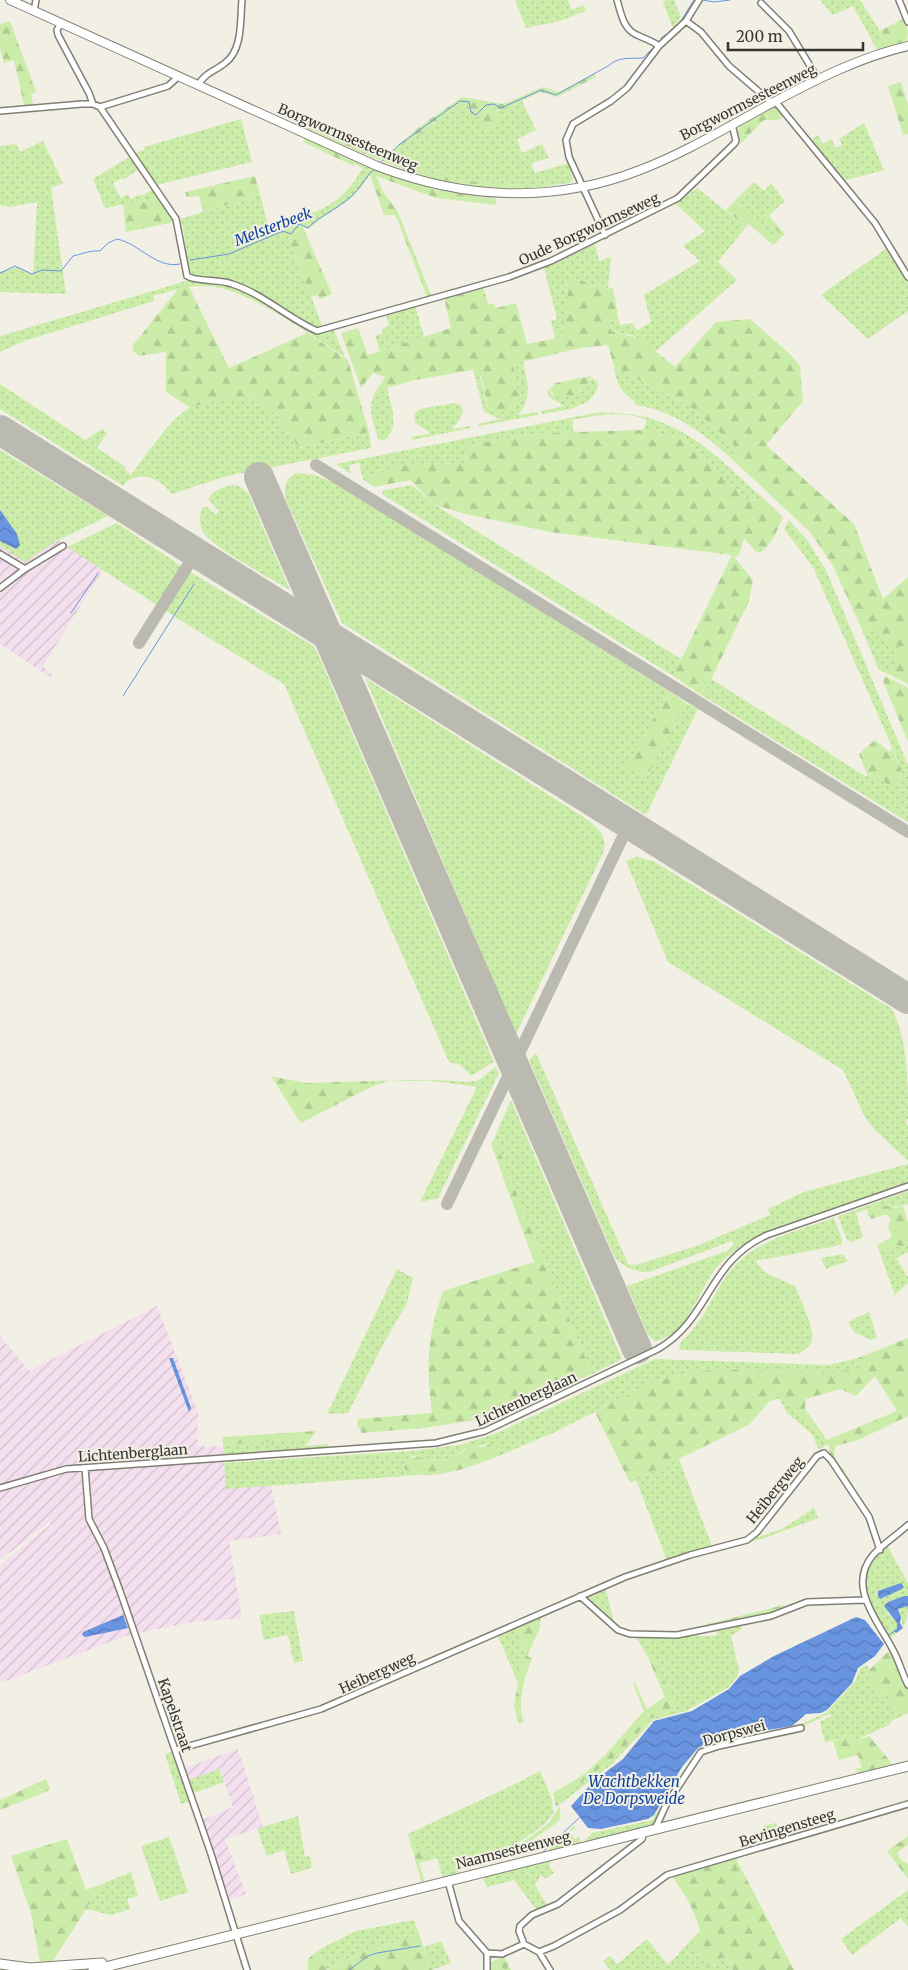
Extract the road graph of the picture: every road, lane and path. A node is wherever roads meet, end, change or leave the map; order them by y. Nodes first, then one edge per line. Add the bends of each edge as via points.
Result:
1 (10, 0) edge
2 (36, 0) edge
3 (242, 0) edge
4 (617, 0) edge
5 (699, 0) edge
6 (899, 0) edge
7 (761, 3) dead end
8 (34, 11) junction
9 (686, 22) junction
10 (908, 22) edge
11 (61, 23) junction
12 (659, 46) junction
13 (908, 46) edge
14 (179, 76) junction
15 (818, 79) junction
16 (198, 85) junction
17 (774, 102) junction
18 (93, 104) junction
19 (100, 107) junction
20 (0, 110) edge
21 (732, 124) junction
22 (584, 187) junction
23 (605, 235) junction
24 (908, 277) edge
25 (63, 546) dead end
26 (0, 554) edge
27 (25, 569) junction
28 (0, 588) edge
29 (908, 1186) edge
30 (85, 1468) junction
31 (0, 1488) edge
32 (908, 1525) edge
33 (880, 1550) junction
34 (580, 1596) junction
35 (865, 1600) junction
36 (908, 1685) edge
37 (801, 1728) dead end
38 (175, 1750) junction
39 (908, 1766) edge
40 (908, 1804) edge
41 (655, 1829) junction
42 (644, 1832) junction
43 (448, 1880) junction
44 (237, 1933) junction
45 (524, 1944) junction
46 (539, 1952) junction
47 (487, 1953) junction
48 (124, 1961) junction
49 (0, 1964) edge
50 (30, 1968) junction
51 (7, 1970) edge
52 (93, 1970) edge
53 (247, 1970) edge
54 (487, 1970) edge
55 (550, 1970) edge

1 - 8 main road, Borgwormsesteenweg
2 - 8 street
3 - 16 street via 233,54 225,63 203,76
4 - 12 street via 622,18 630,30
5 - 9 street
6 - 10 street
7 - 15 street via 789,31
8 - 11 main road, Borgwormsesteenweg
9 - 12 street
9 - 17 street via 701,32 729,66
11 - 14 main road, Borgwormsesteenweg
11 - 18 street via 58,35
12 - 22 street via 627,88 570,128 566,148
13 - 15 main road, Borgwormsesteenweg
14 - 16 main road, Borgwormsesteenweg
14 - 19 street via 168,86
15 - 17 main road, Borgwormsesteenweg
16 - 22 main road, Borgwormsesteenweg via 377,166 431,184 473,192 510,194 540,194
17 - 21 main road, Borgwormsesteenweg
17 - 24 street via 875,223
18 - 19 street
18 - 20 street
19 - 23 street, Oude Borgwormseweg via 176,219 189,278 232,283 317,331 526,272
21 - 22 main road, Borgwormsesteenweg via 648,167
21 - 23 street, Oude Borgwormseweg via 736,141 692,186 668,204
22 - 23 street
25 - 27 street
26 - 27 street
27 - 28 street
29 - 30 street, Lichtenberglaan via 767,1234 746,1246 720,1273 691,1322 665,1345 485,1431 436,1443
30 - 31 street, Lichtenberglaan via 52,1472
30 - 38 street, Kapelstraat via 89,1519 112,1568
32 - 33 street
33 - 34 street, Heibergweg via 868,1517 824,1453 817,1456 751,1537 659,1565
33 - 35 street via 866,1568
34 - 35 street via 618,1630 630,1634 677,1635 763,1618 807,1602
34 - 38 street, Heibergweg via 321,1709
35 - 36 street
37 - 41 street, Dorpswei via 702,1752 666,1806
38 - 44 street, Kapelstraat
39 - 41 main road, Naamsesteenweg
40 - 46 street, Bevingensteeg via 664,1877 620,1910
41 - 42 main road, Naamsesteenweg
42 - 43 main road, Naamsesteenweg
42 - 45 street via 642,1839 587,1884 558,1904 538,1910 524,1920 519,1931
43 - 44 main road, Naamsesteenweg
43 - 47 street via 459,1920
44 - 48 main road, Naamsesteenweg
44 - 53 street, Kapelstraat
45 - 46 street
45 - 47 street via 502,1954
46 - 55 street
47 - 54 street
48 - 50 main road, Naamsesteenweg
48 - 52 main road, Naamsesteenweg
49 - 50 main road, Naamsesteenweg
50 - 51 main road

